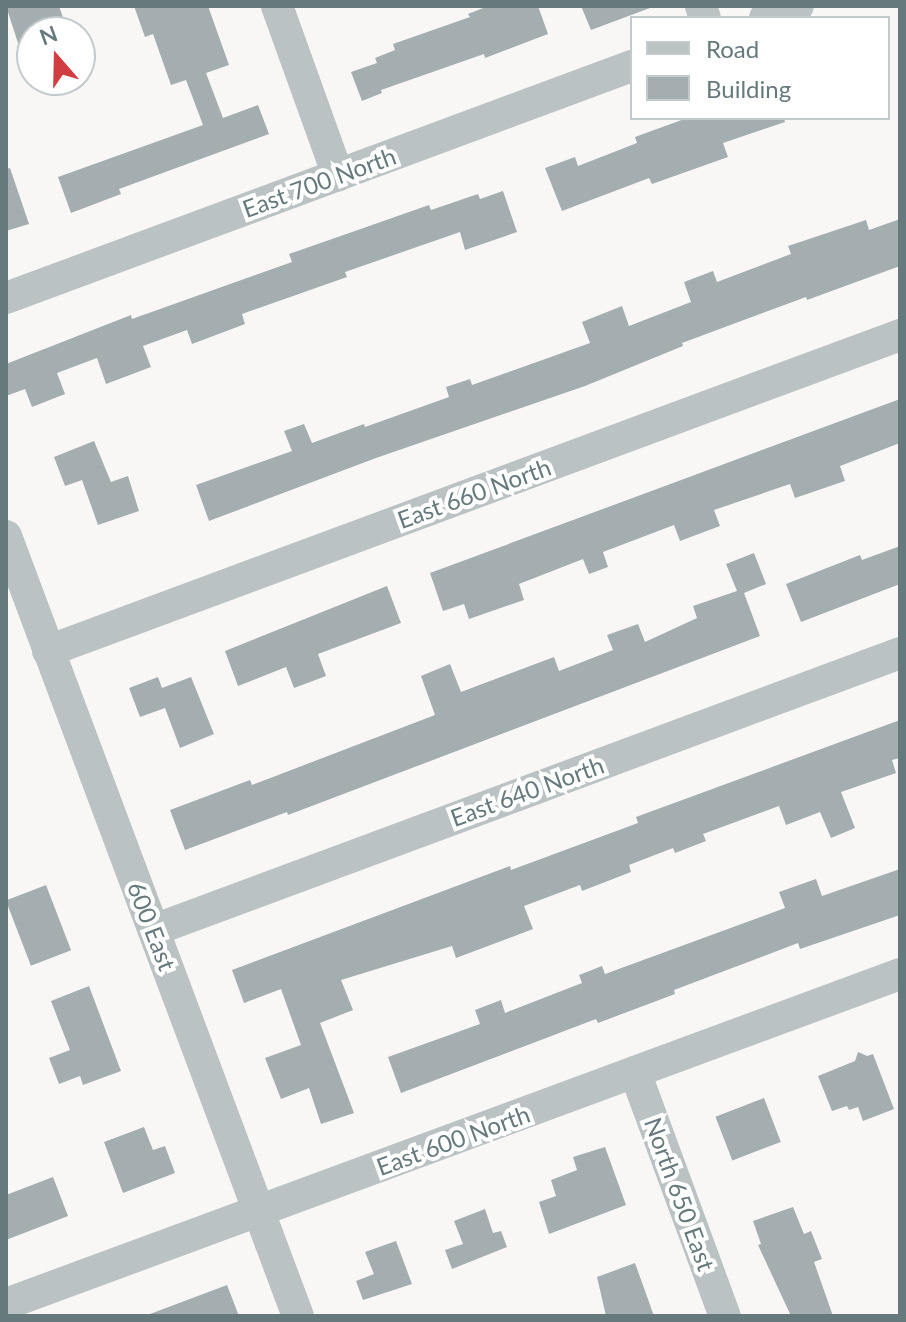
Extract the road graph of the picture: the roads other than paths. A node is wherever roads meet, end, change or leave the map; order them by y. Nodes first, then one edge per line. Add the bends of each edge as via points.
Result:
1 (277, 6) edge
2 (798, 6) edge
3 (770, 16) edge
4 (630, 67) edge
5 (338, 175) junction
6 (6, 298) edge
7 (900, 335) edge
8 (6, 536) edge
9 (48, 651) junction
10 (900, 653) edge
11 (154, 930) junction
12 (900, 974) edge
13 (635, 1072) junction
14 (259, 1212) junction
15 (6, 1304) edge
16 (298, 1316) edge
17 (725, 1316) edge

1 - 5 street
2 - 3 street
4 - 5 street, East 700 North
5 - 6 street, East 700 North
7 - 9 street, East 660 North
8 - 9 street, 600 East
9 - 11 street, 600 East
10 - 11 street, East 640 North
11 - 14 street, 600 East
12 - 13 street, East 600 North
13 - 14 street, East 600 North
13 - 17 street, North 650 East
14 - 15 street, East 600 North
14 - 16 street, 600 East

